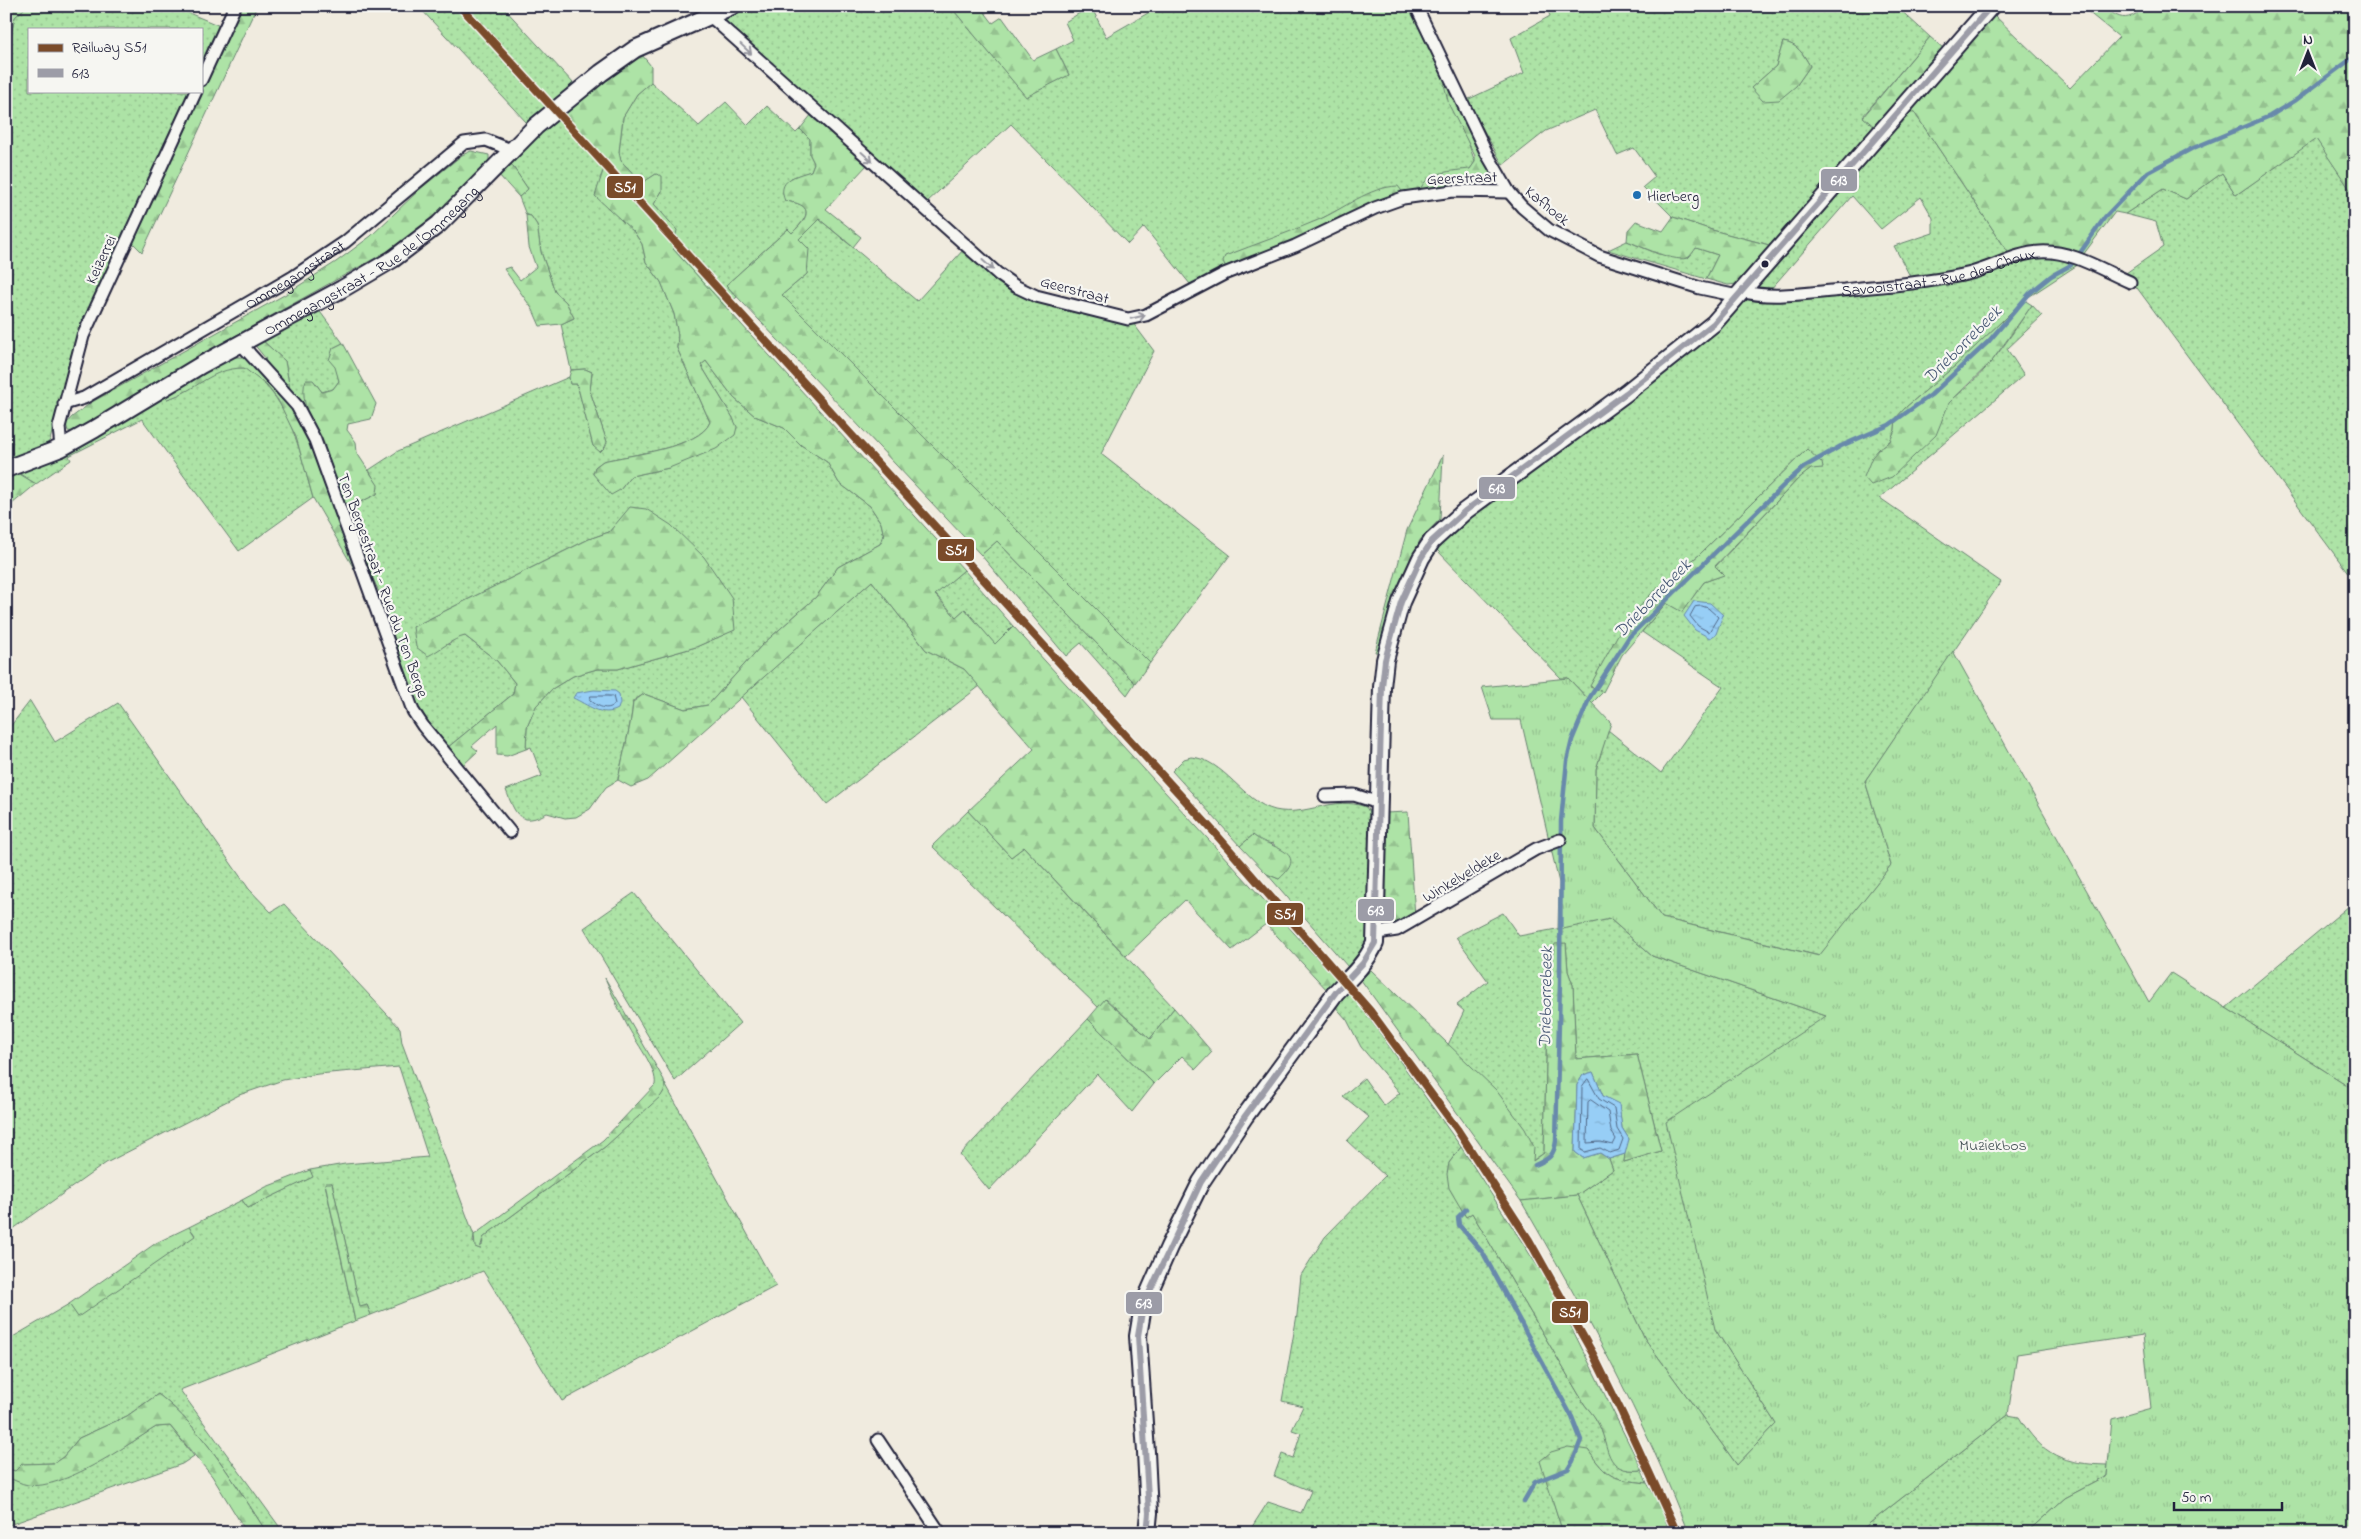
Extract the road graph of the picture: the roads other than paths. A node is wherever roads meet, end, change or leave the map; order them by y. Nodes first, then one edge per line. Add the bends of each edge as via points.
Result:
1 (235, 6) edge
2 (732, 6) edge
3 (1416, 6) edge
4 (1991, 6) edge
5 (710, 16) junction
6 (202, 78) edge
7 (196, 92) edge
8 (511, 150) junction
9 (1509, 192) junction
10 (2130, 282) dead end
11 (1740, 294) junction
12 (240, 343) junction
13 (64, 404) junction
14 (61, 448) junction
15 (6, 469) edge
16 (1325, 796) dead end
17 (1379, 803) junction
18 (510, 832) dead end
19 (1560, 840) dead end
20 (1377, 933) junction
21 (878, 1440) dead end
22 (940, 1533) edge
23 (1147, 1533) edge

1 - 6 street
2 - 5 main road
3 - 9 street, Kafhoek via 1487,154
4 - 11 main road
5 - 8 main road, Ommegangstraat - Rue de l'Ommegang via 629,54 601,73
5 -> 9 street, Geerstraat via 998,274 1036,296 1097,313 1128,319 1146,315 1224,274 1403,198 1454,190
7 - 13 street, Keizerrei via 83,336
8 - 12 main road, Ommegangstraat - Rue de l'Ommegang via 452,212 411,247 342,289
8 - 13 street, Ommegangstraat via 486,140 464,144 345,242 293,277 84,398
9 - 11 street, Kafhoek via 1549,230 1599,256 1700,288
10 - 11 street, Savooistraat - Rue des Choux via 2078,259 2040,252 1974,272 1926,281 1805,293
11 - 17 main road via 1685,348 1465,510 1432,541 1400,602 1385,660
12 - 14 main road, Ommegangstraat - Rue de l'Ommegang
12 - 18 street, Ten Bergestraat - Rue du Ten Berge via 297,406 315,440 422,726
13 - 14 street, Keizerrei via 59,427
14 - 15 main road, Ommegangstraat - Rue de l'Ommegang
16 - 17 street via 1354,795
17 - 20 main road
19 - 20 street, Winkelveldeke via 1536,849 1397,930
20 - 23 main road via 1372,951 1336,992 1208,1170 1168,1246 1143,1306 1138,1336 1147,1461
21 - 22 street

